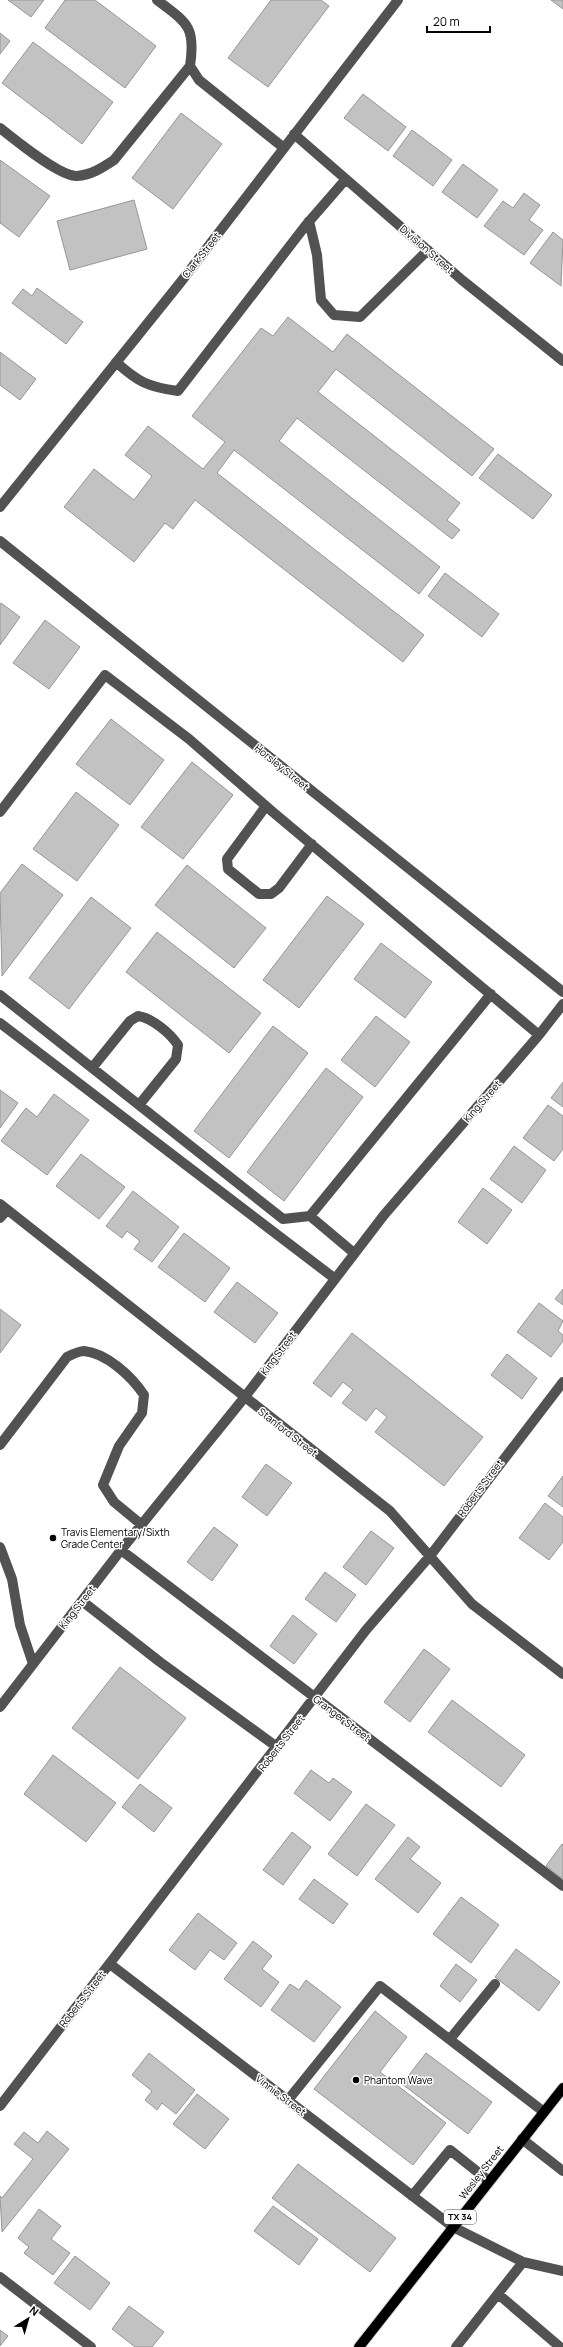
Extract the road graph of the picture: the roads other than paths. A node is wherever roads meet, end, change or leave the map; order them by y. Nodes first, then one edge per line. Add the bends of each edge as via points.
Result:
1 (157, 0) edge
2 (398, 0) edge
3 (190, 66) junction
4 (0, 128) edge
5 (294, 134) junction
6 (284, 148) junction
7 (346, 179) junction
8 (309, 221) junction
9 (428, 250) junction
10 (563, 360) edge
11 (116, 362) junction
12 (0, 507) edge
13 (0, 541) edge
14 (266, 806) junction
15 (0, 812) edge
16 (312, 844) junction
17 (563, 992) edge
18 (490, 994) junction
19 (0, 995) edge
20 (563, 1004) edge
21 (0, 1023) edge
22 (539, 1035) junction
23 (92, 1068) junction
24 (139, 1105) junction
25 (4, 1207) edge
26 (310, 1216) junction
27 (0, 1218) edge
28 (354, 1254) junction
29 (334, 1278) junction
30 (563, 1382) edge
31 (244, 1398) junction
32 (0, 1444) edge
33 (142, 1525) junction
34 (0, 1547) edge
35 (122, 1550) junction
36 (430, 1556) junction
37 (82, 1601) junction
38 (34, 1664) junction
39 (563, 1674) edge
40 (316, 1697) junction
41 (0, 1707) edge
42 (278, 1747) junction
43 (563, 1886) edge
44 (110, 1964) junction
45 (495, 1984) dead end
46 (450, 2039) junction
47 (563, 2088) edge
48 (288, 2100) junction
49 (0, 2106) edge
50 (544, 2112) junction
51 (522, 2139) junction
52 (563, 2171) edge
53 (489, 2181) junction
54 (412, 2196) junction
55 (453, 2227) junction
56 (523, 2262) junction
57 (563, 2271) edge
58 (0, 2277) edge
59 (498, 2294) junction
60 (461, 2345) edge
61 (90, 2347) edge
62 (359, 2347) edge
63 (560, 2347) edge

1 - 3 street via 186,22 192,47
2 - 5 street, Clark Street
3 - 4 street via 114,160 98,171 75,176 49,164
3 - 6 street via 200,80
5 - 6 street, Clark Street
5 - 7 street, Division Street
6 - 11 street, Clark Street
7 - 8 street
7 - 9 street, Division Street
8 - 9 street via 317,256 321,300 334,315 360,317
8 - 11 street via 178,391 160,389 136,380
9 - 10 street, Division Street
11 - 12 street, Clark Street
13 - 17 street, Horsley Street
14 - 15 street via 189,739 105,675
14 - 16 street
14 - 16 street via 227,859 228,869 259,894 271,894
16 - 18 street
18 - 22 street
18 - 26 street
19 - 23 street
20 - 22 street, King Street
21 - 29 street
22 - 28 street, King Street via 384,1215
23 - 24 street
23 - 24 street via 130,1021 138,1016 145,1017 173,1037 178,1045 176,1059
24 - 26 street via 283,1219
25 - 27 street
25 - 31 street, Stanford Street
26 - 28 street
28 - 29 street, King Street
29 - 31 street, King Street
30 - 36 street, Roberts Street
31 - 33 street, King Street
31 - 36 street, Stanford Street via 390,1511
32 - 33 street via 66,1357 83,1351 102,1357 136,1383 144,1395 142,1413 119,1446 102,1485 114,1502
33 - 35 street, King Street
34 - 38 street via 12,1580 20,1625
35 - 37 street, King Street
35 - 40 street, Granger Street
36 - 39 street, Stanford Street via 472,1604
36 - 40 street, Roberts Street via 366,1630
37 - 38 street, King Street
37 - 42 street via 160,1662
38 - 41 street, King Street
40 - 42 street, Roberts Street
40 - 43 street, Granger Street
42 - 44 street, Roberts Street
44 - 48 street, Vinnie Street
44 - 49 street, Roberts Street
45 - 46 street
46 - 48 street via 380,1986
46 - 50 street
47 - 50 main road, Wesley Street / TX 34
48 - 54 street, Vinnie Street
50 - 51 main road, Wesley Street / TX 34
51 - 52 street
51 - 53 main road, Wesley Street / TX 34
53 - 54 street via 450,2150
53 - 55 main road, Wesley Street / TX 34
54 - 55 street, Vinnie Street
55 - 56 street, Vinnie Street
55 - 62 main road, Wesley Street / TX 34
56 - 57 street, Vinnie Street
56 - 59 street
58 - 61 street
59 - 60 street
59 - 63 street

